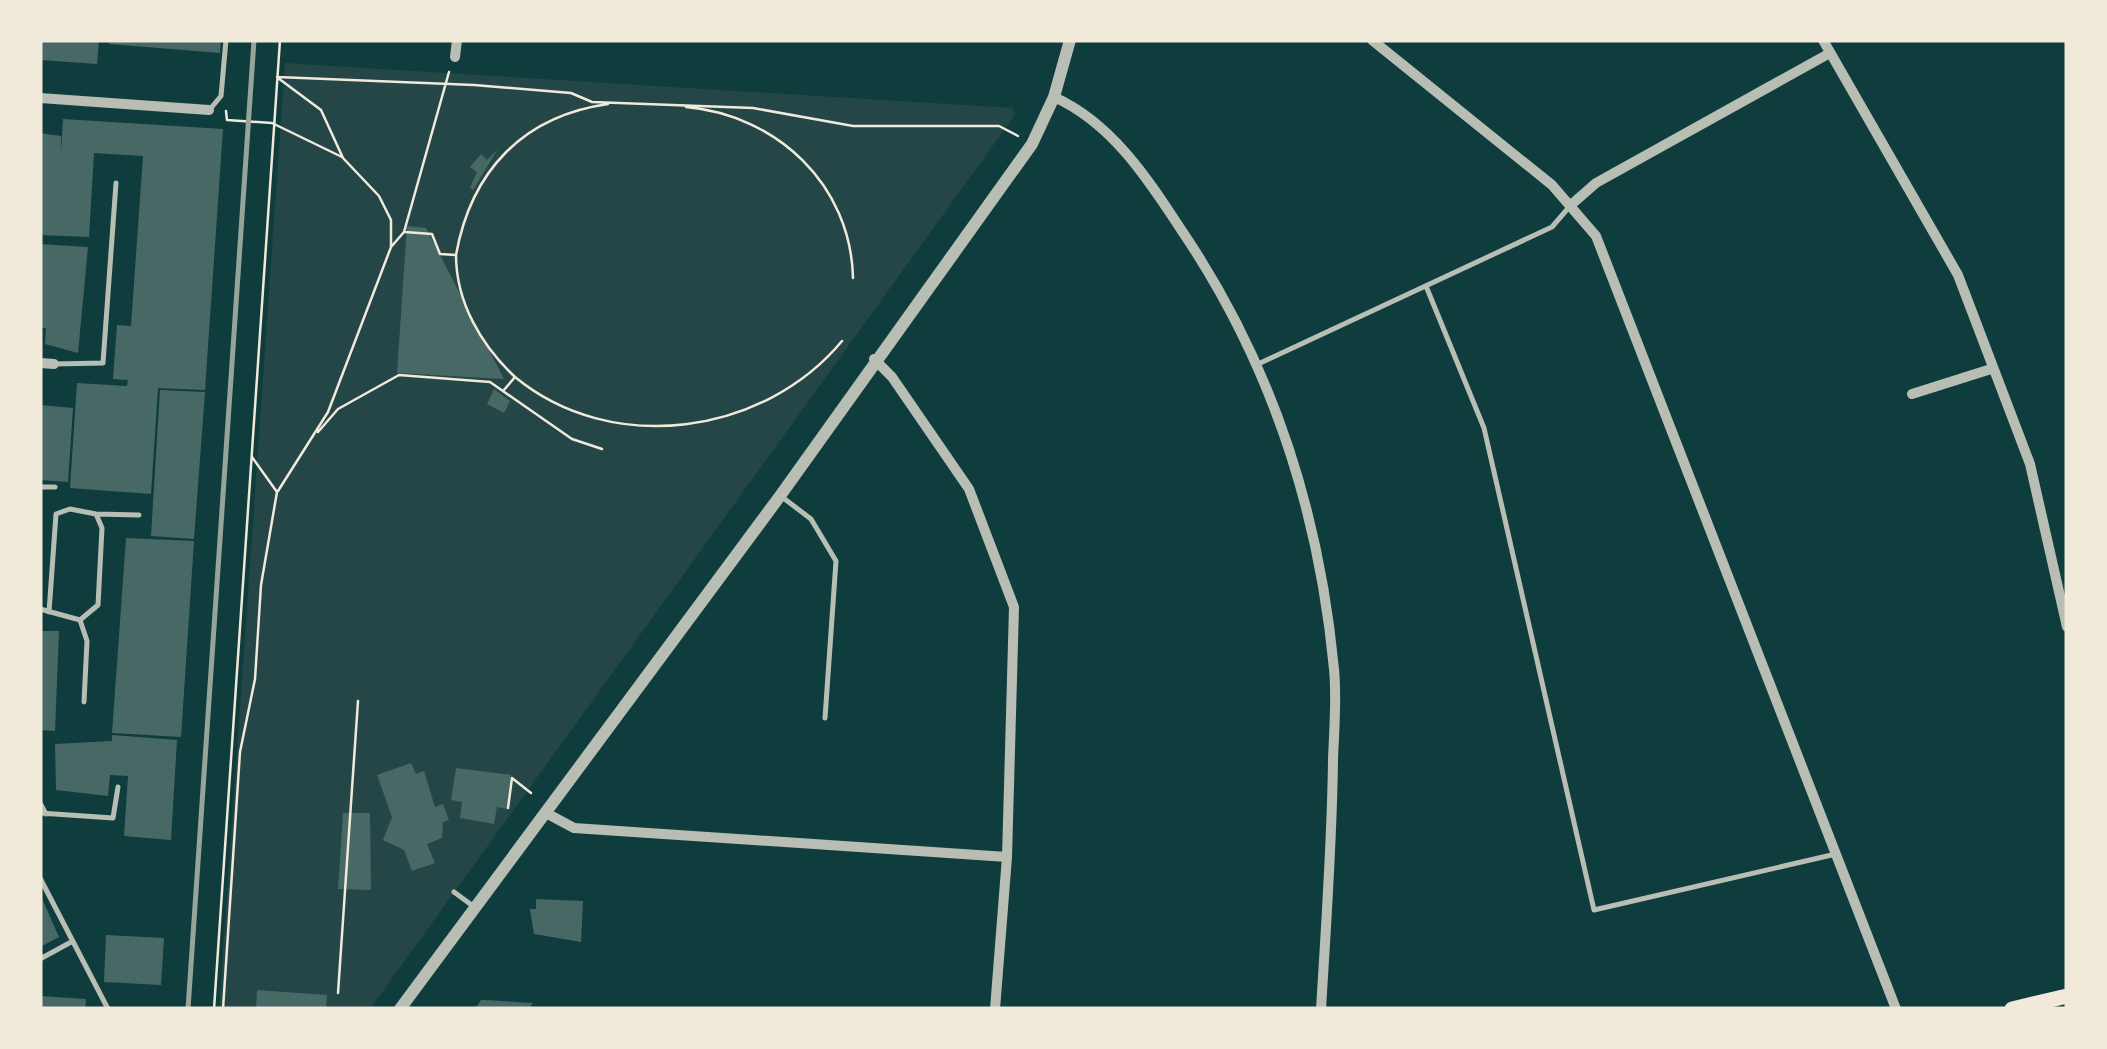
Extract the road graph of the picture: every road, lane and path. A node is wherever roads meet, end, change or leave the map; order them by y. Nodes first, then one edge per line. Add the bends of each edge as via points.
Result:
1 (226, 40) edge
2 (280, 40) edge
3 (456, 40) edge
4 (1070, 40) edge
5 (1372, 40) edge
6 (1823, 40) edge
7 (1830, 53) junction
8 (456, 56) joint
9 (277, 77) junction
10 (443, 84) junction
11 (221, 96) junction
12 (1054, 97) junction
13 (40, 98) edge
14 (623, 104) junction
15 (647, 104) junction
16 (210, 110) joint
17 (272, 123) junction
18 (1032, 144) junction
19 (343, 158) junction
20 (116, 183) dead end
21 (1572, 204) junction
22 (404, 232) junction
23 (391, 246) junction
24 (456, 255) junction
25 (852, 278) dead end
26 (1426, 286) junction
27 (842, 342) dead end
28 (874, 359) junction
29 (40, 363) edge
30 (54, 364) joint
31 (1256, 365) junction
32 (1991, 368) junction
33 (515, 377) junction
34 (503, 391) junction
35 (1912, 394) dead end
36 (309, 444) junction
37 (602, 448) dead end
38 (251, 455) junction
39 (40, 486) edge
40 (54, 488) dead end
41 (277, 492) junction
42 (780, 496) junction
43 (96, 514) junction
44 (139, 515) dead end
45 (40, 609) edge
46 (49, 612) junction
47 (80, 620) junction
48 (2067, 628) edge
49 (358, 701) dead end
50 (84, 702) dead end
51 (824, 718) dead end
52 (118, 787) dead end
53 (531, 792) dead end
54 (40, 803) edge
55 (508, 808) dead end
56 (546, 813) junction
57 (43, 814) edge
58 (1836, 854) junction
59 (1006, 856) junction
60 (40, 878) edge
61 (454, 892) dead end
62 (476, 907) junction
63 (73, 940) junction
64 (40, 959) edge
65 (338, 993) dead end
66 (2067, 996) edge
67 (108, 1009) edge
68 (214, 1009) edge
69 (223, 1009) edge
70 (400, 1009) edge
71 (995, 1009) edge
72 (1321, 1009) edge
73 (1896, 1009) edge
74 (2012, 1009) edge

1 - 11 lane
2 - 9 path
3 - 8 street
4 - 12 street
5 - 21 street
6 - 7 street
7 - 21 street via 1596,183
7 - 32 street via 1958,275
8 - 10 path
9 - 10 path
9 - 17 path
9 - 19 path via 322,110
10 - 14 path
10 - 22 path
11 - 16 lane
11 - 17 path via 226,120
12 - 18 street
12 - 31 street via 1096,122 1149,182 1214,279
13 - 16 street
14 - 15 path
14 - 24 path via 564,114 506,148 473,196
15 - 18 path via 754,108 853,126 999,126
15 - 25 path via 733,117 797,153 832,198 850,246
17 - 19 path
17 - 38 path
18 - 28 street
19 - 23 path via 386,209
20 - 30 lane via 103,363
21 - 26 lane via 1552,228
21 - 58 street via 1596,236
22 - 23 path
22 - 24 path via 432,234 440,254
23 - 36 path via 342,381
24 - 33 path via 470,316
26 - 31 lane
26 - 58 lane via 1484,428 1594,910
27 - 33 path via 802,384 702,424 594,416 549,400
28 - 42 street
28 - 59 street via 968,489 1014,606
29 - 30 street
31 - 72 street via 1316,533 1335,672
32 - 35 street
32 - 48 street via 2030,464
33 - 34 path
34 - 36 path via 490,382 399,375 338,410
34 - 37 path via 572,439
36 - 41 path
38 - 41 path
38 - 68 path
39 - 40 lane
41 - 69 path via 240,752
42 - 51 lane via 811,519 836,561
42 - 56 street
43 - 44 lane
43 - 46 lane via 56,514
43 - 47 lane via 102,528 98,605
45 - 46 lane
46 - 47 lane
47 - 50 lane via 87,641
49 - 65 path
52 - 57 lane via 113,818
53 - 55 path via 512,778
54 - 57 lane
56 - 59 street via 574,828
56 - 62 street
58 - 73 street
59 - 71 street
60 - 63 lane
61 - 62 lane
62 - 70 street
63 - 64 lane
63 - 67 lane
66 - 74 main road

